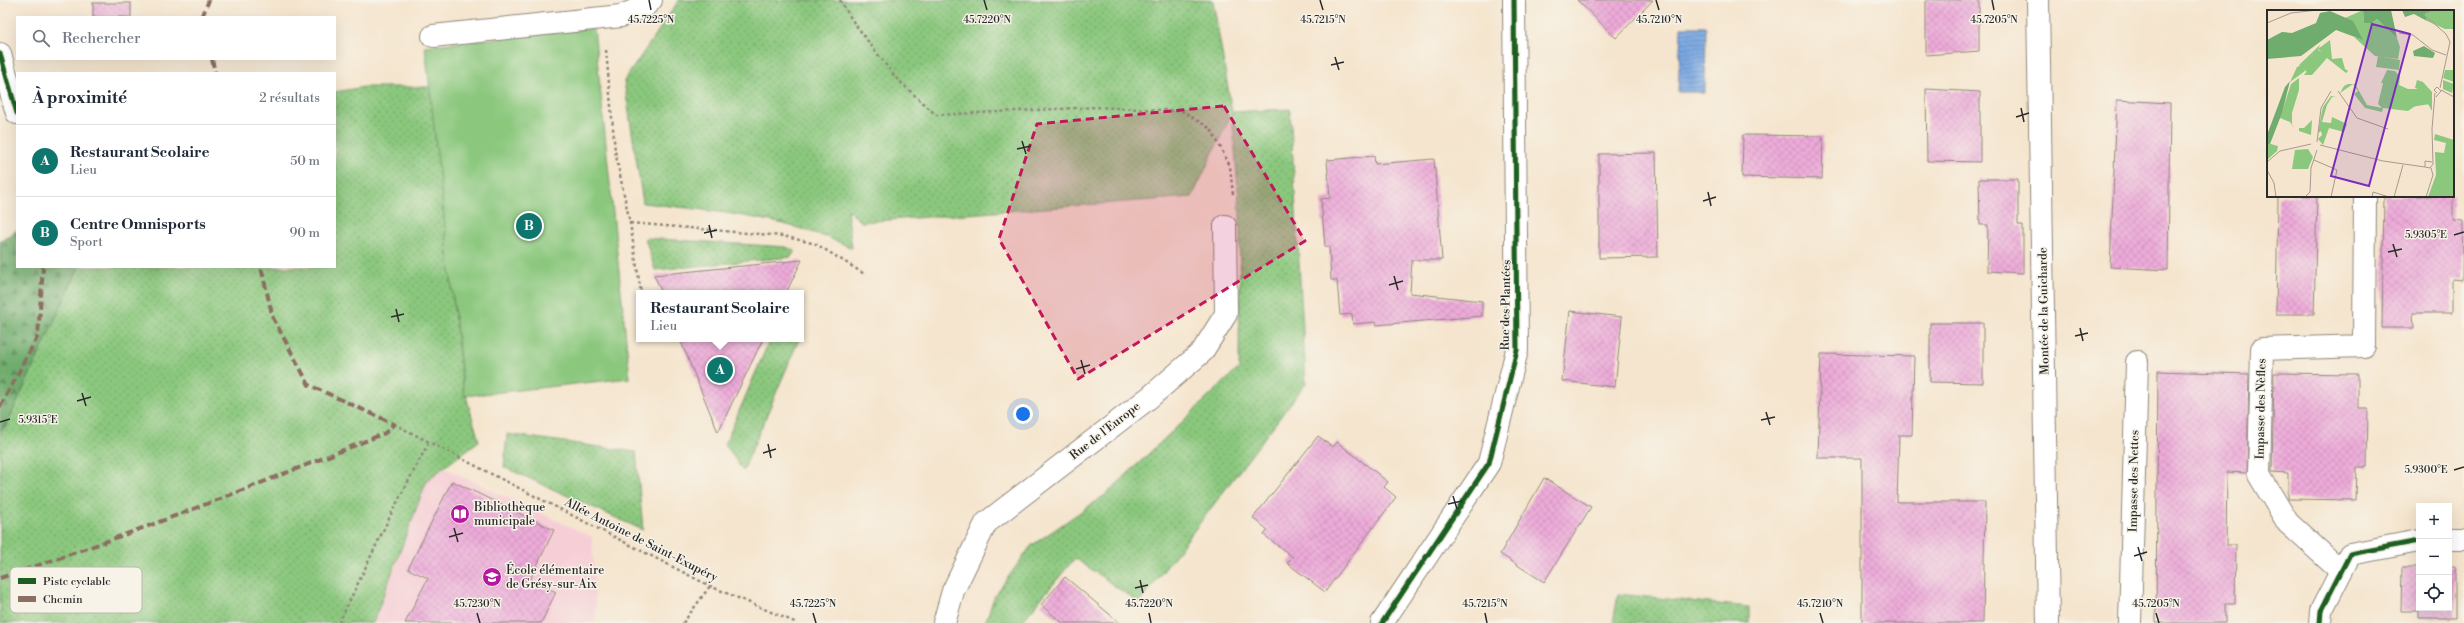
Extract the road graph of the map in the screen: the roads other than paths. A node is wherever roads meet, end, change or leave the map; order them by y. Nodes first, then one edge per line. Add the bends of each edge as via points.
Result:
1 (651, 0) edge
2 (1514, 0) edge
3 (2038, 0) edge
4 (621, 8) edge
5 (433, 36) dead end
6 (0, 54) edge
7 (16, 110) edge
8 (2365, 197) edge
9 (1225, 226) road end
10 (2137, 362) dead end
11 (2452, 539) edge
12 (2464, 539) edge
13 (2416, 542) edge
14 (2341, 571) junction
15 (944, 623) edge
16 (1382, 623) edge
17 (2048, 623) edge
18 (2130, 623) edge
19 (2320, 623) edge

1 - 4 street via 644,7
2 - 16 street, Rue des Plantées via 1517,350 1489,463
3 - 17 street, Montée de la Guicharde
4 - 5 street
6 - 7 street
8 - 14 street, Impasse des Nèfles via 2364,346 2262,349 2259,474 2288,523
9 - 15 street, Rue de l'Europe via 1226,314 1202,352 1150,397 986,523 953,591
10 - 18 street, Impasse des Nettes
11 - 12 street
13 - 14 street via 2350,554
14 - 19 street via 2321,611

